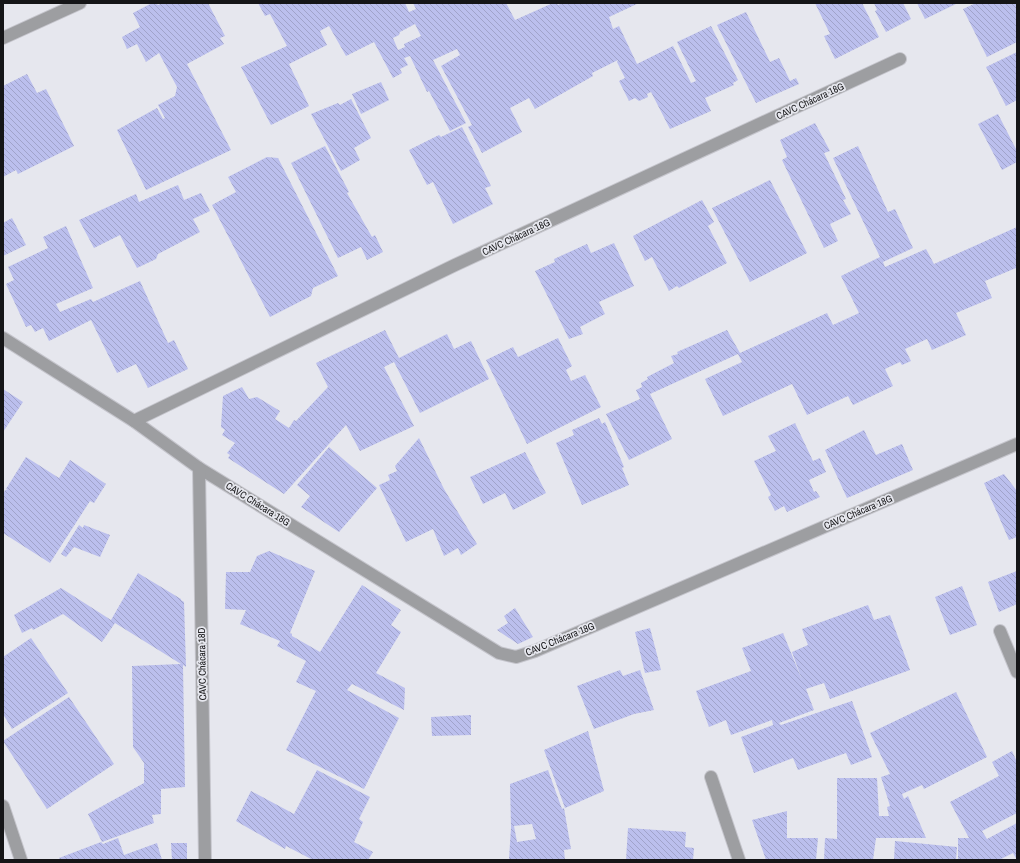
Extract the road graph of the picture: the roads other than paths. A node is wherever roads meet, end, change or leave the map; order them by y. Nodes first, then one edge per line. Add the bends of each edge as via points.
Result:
1 (80, 3) edge
2 (3, 38) edge
3 (900, 59) dead end
4 (3, 338) edge
5 (134, 421) junction
6 (1017, 444) edge
7 (199, 468) junction
8 (1000, 631) dead end
9 (1017, 672) edge
10 (711, 777) dead end
11 (3, 806) edge
12 (21, 860) edge
13 (205, 860) edge
14 (739, 860) edge

1 - 2 street
3 - 5 street, CAVC Chácara 18G via 455,265
4 - 5 street, CAVC Chácara 18G
5 - 7 street, CAVC Chácara 18G
6 - 7 street, CAVC Chácara 18G via 516,657 499,653
7 - 13 street, CAVC Chácara 18D
8 - 9 street
10 - 14 street
11 - 12 street

